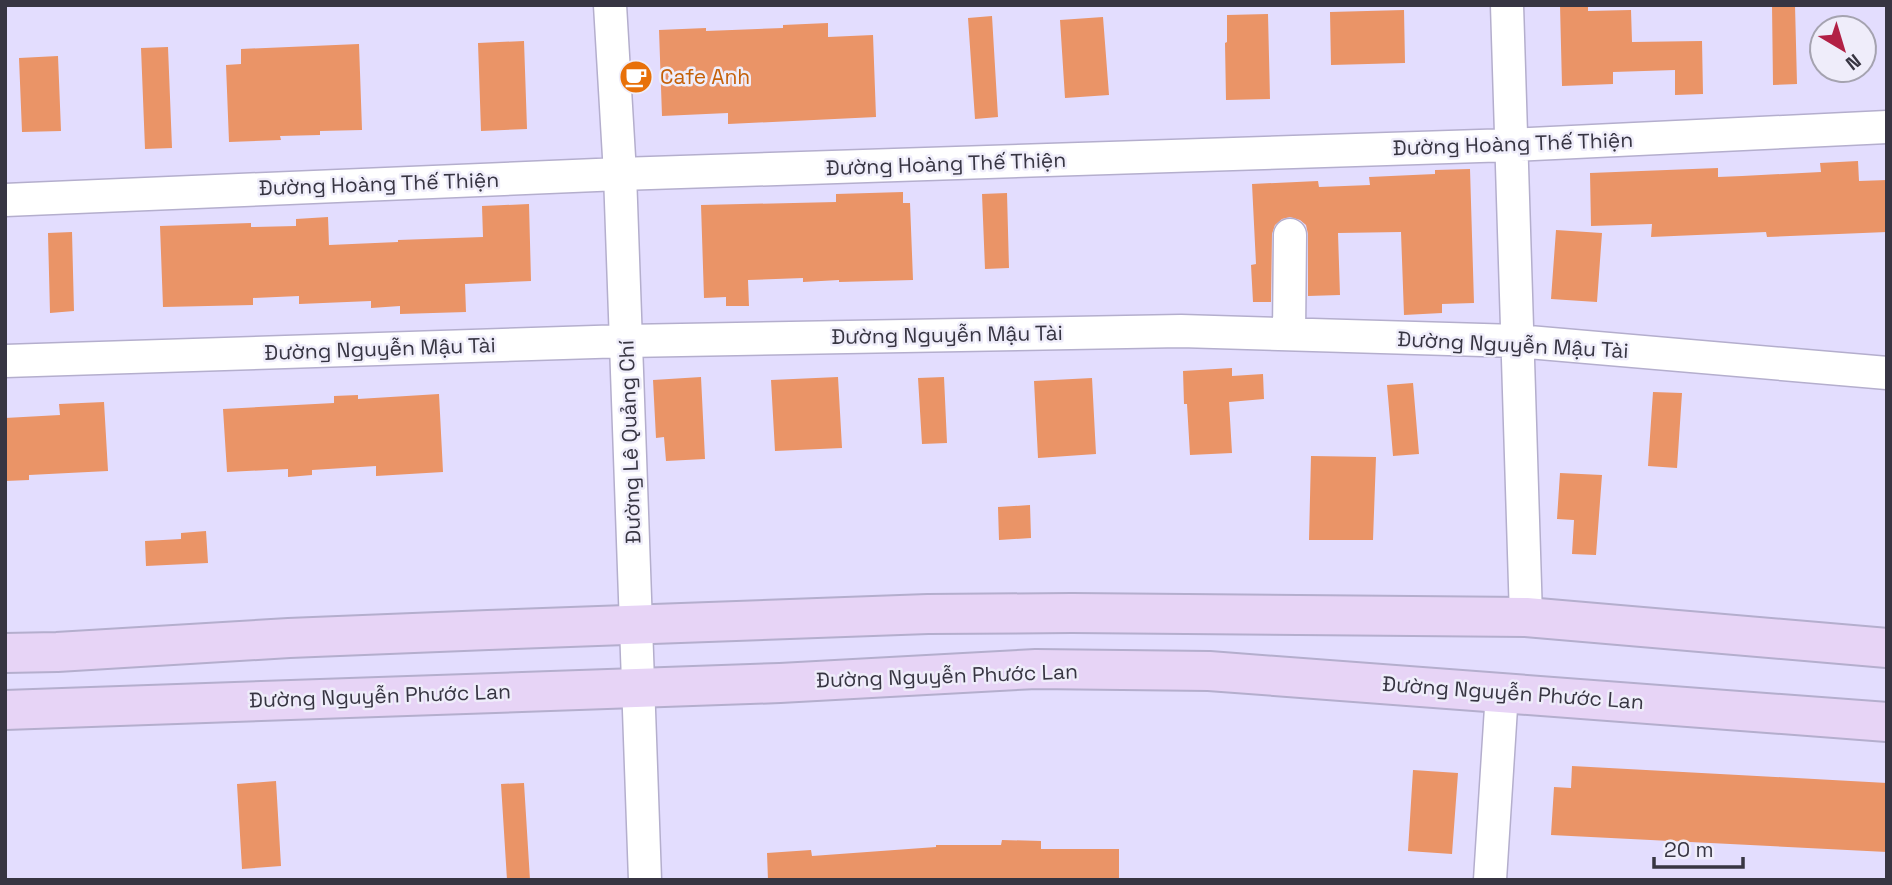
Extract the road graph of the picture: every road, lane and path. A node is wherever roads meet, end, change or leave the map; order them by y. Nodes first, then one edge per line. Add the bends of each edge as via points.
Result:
1 (610, 5) edge
2 (1507, 5) edge
3 (1887, 127) edge
4 (1511, 145) junction
5 (620, 174) junction
6 (5, 200) edge
7 (1290, 235) dead end
8 (1289, 334) junction
9 (626, 341) junction
10 (1517, 341) junction
11 (5, 361) edge
12 (1887, 373) edge
13 (1526, 617) junction
14 (636, 624) junction
15 (1887, 648) edge
16 (5, 653) edge
17 (638, 688) junction
18 (1502, 692) junction
19 (5, 710) edge
20 (1887, 722) edge
21 (645, 880) edge
22 (1490, 880) edge

1 - 5 street, Đường Lê Quảng Chí
2 - 4 street
3 - 4 street, Đường Hoàng Thế Thiện
4 - 5 street, Đường Hoàng Thế Thiện
4 - 10 street
5 - 6 street, Đường Hoàng Thế Thiện
5 - 9 street, Đường Lê Quảng Chí
7 - 8 street
8 - 9 street, Đường Nguyễn Mậu Tài via 1181,331
8 - 10 street, Đường Nguyễn Mậu Tài
9 - 11 street, Đường Nguyễn Mậu Tài
9 - 14 street, Đường Lê Quảng Chí
10 - 12 street, Đường Nguyễn Mậu Tài
10 - 13 street
13 - 14 main road via 928,614
13 - 15 main road
14 - 16 main road
14 - 17 street, Đường Lê Quảng Chí
17 - 18 main road, Đường Nguyễn Phước Lan via 1036,669 1209,671
17 - 19 main road, Đường Nguyễn Phước Lan
17 - 21 street, Đường Lê Quảng Chí
18 - 20 main road, Đường Nguyễn Phước Lan
18 - 22 street

